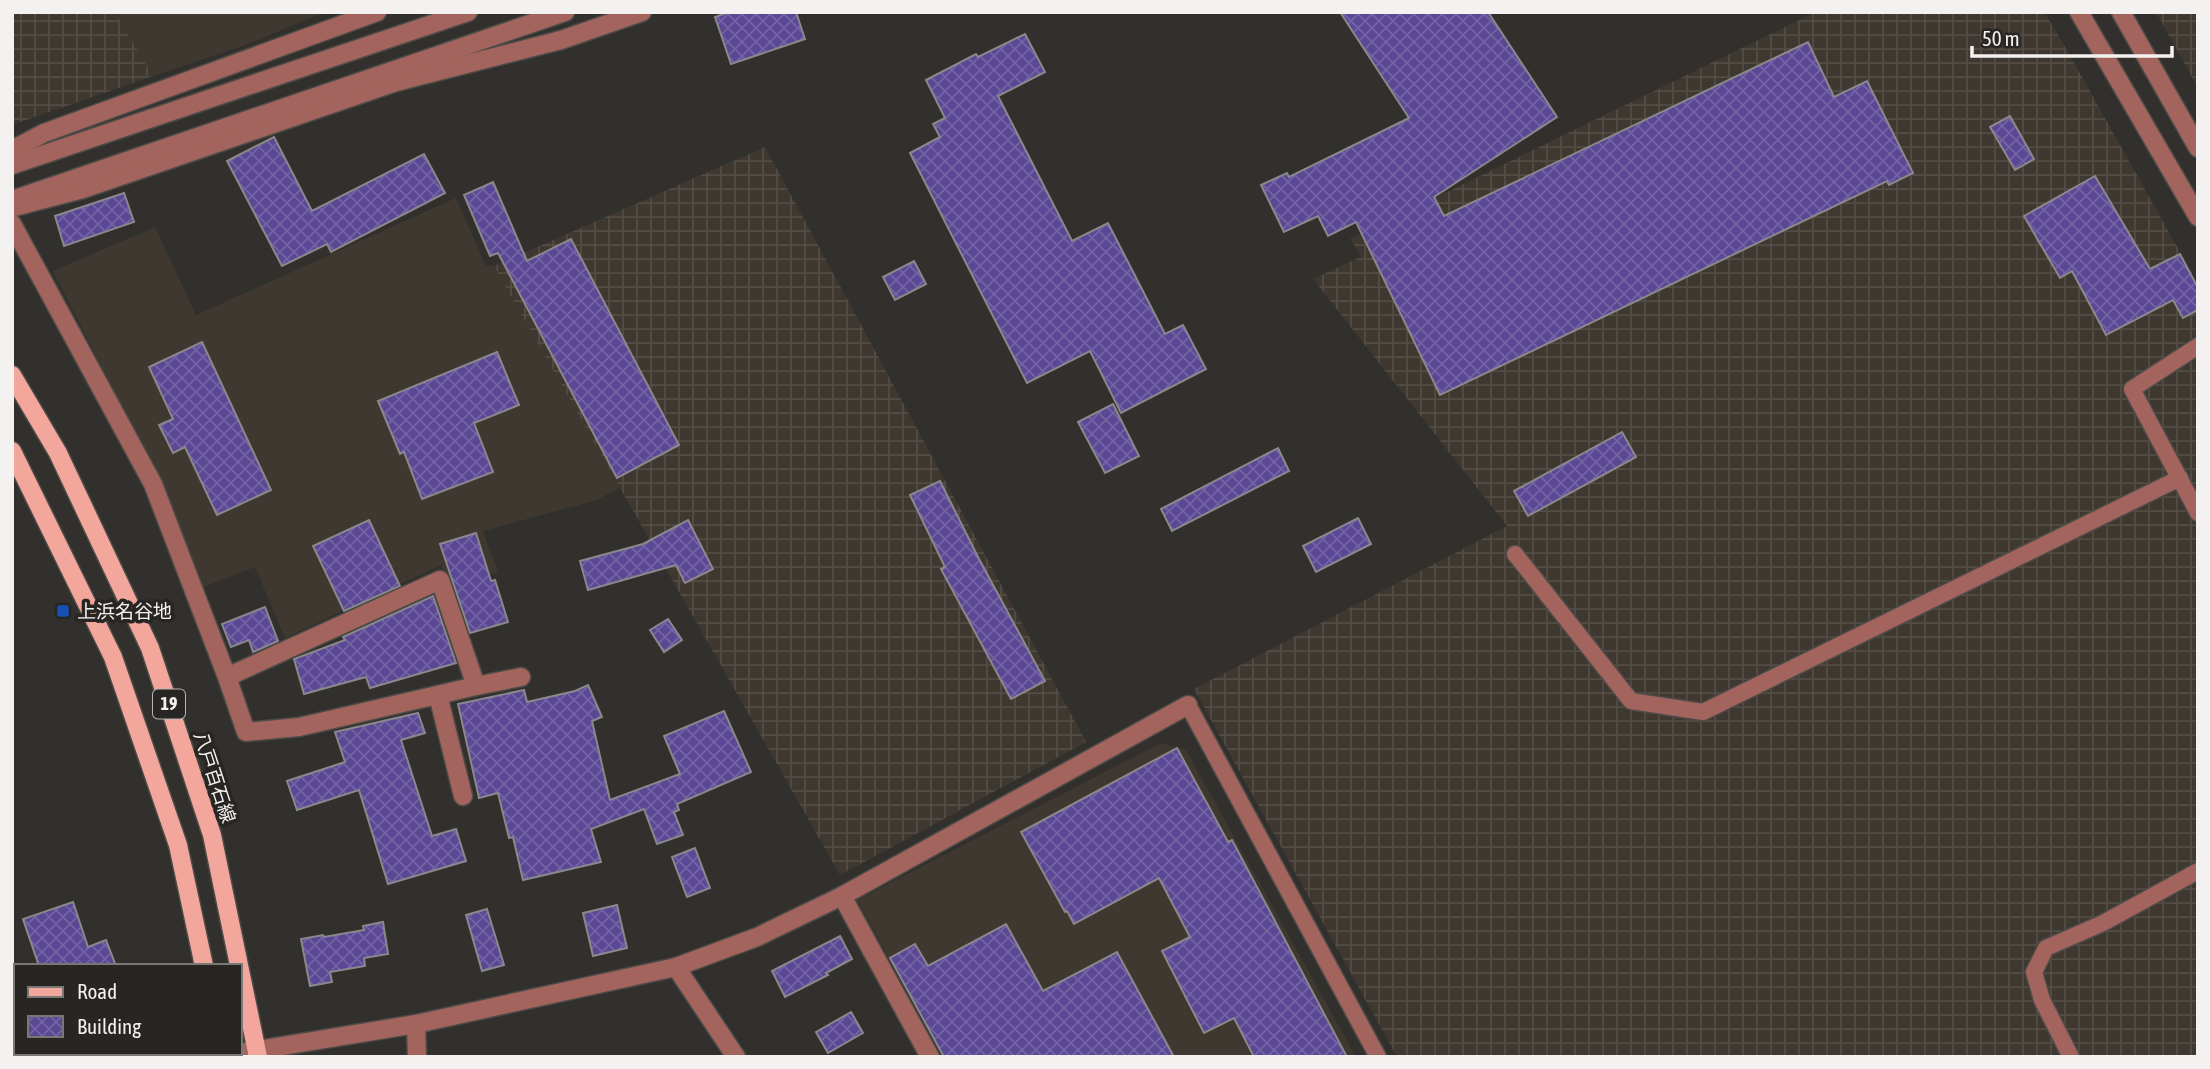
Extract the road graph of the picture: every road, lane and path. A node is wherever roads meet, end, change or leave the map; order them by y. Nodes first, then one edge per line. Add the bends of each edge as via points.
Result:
1 (377, 12) edge
2 (468, 12) edge
3 (565, 12) edge
4 (642, 12) edge
5 (2079, 12) edge
6 (2121, 12) edge
7 (2198, 148) edge
8 (12, 150) edge
9 (12, 165) edge
10 (12, 200) edge
11 (12, 207) edge
12 (2198, 217) edge
13 (12, 224) edge
14 (2198, 346) edge
15 (12, 375) edge
16 (15, 462) edge
17 (2179, 478) junction
18 (2198, 513) edge
19 (1515, 554) dead end
20 (227, 677) junction
21 (521, 677) dead end
22 (476, 686) junction
23 (438, 695) junction
24 (1188, 705) joint
25 (463, 796) dead end
26 (2198, 871) edge
27 (842, 896) junction
28 (204, 964) edge
29 (239, 964) edge
30 (676, 967) junction
31 (242, 977) edge
32 (416, 1024) junction
33 (258, 1053) edge
34 (417, 1057) edge
35 (736, 1057) edge
36 (930, 1057) edge
37 (1378, 1057) edge
38 (2071, 1057) edge

1 - 8 street via 44,133
2 - 9 street
3 - 10 street
4 - 11 street via 561,40 396,82 83,189
5 - 12 street
6 - 7 street
13 - 20 street via 153,484
14 - 17 lane via 2132,389
15 - 29 main road, 八戸百石線 / 19 via 58,453 150,648 212,835
16 - 28 main road, 19 via 113,657 178,845
17 - 18 lane
17 - 19 lane via 1703,712 1631,701
20 - 22 street via 440,580
20 - 23 street via 246,732 299,727
21 - 22 street
22 - 23 street
23 - 25 street
24 - 27 street
24 - 37 lane
26 - 38 lane via 2046,948 2034,972 2042,1000
27 - 30 street via 757,937
27 - 36 street
30 - 32 street
30 - 35 street
31 - 33 main road, 八戸百石線 / 19
32 - 33 street
32 - 34 street

